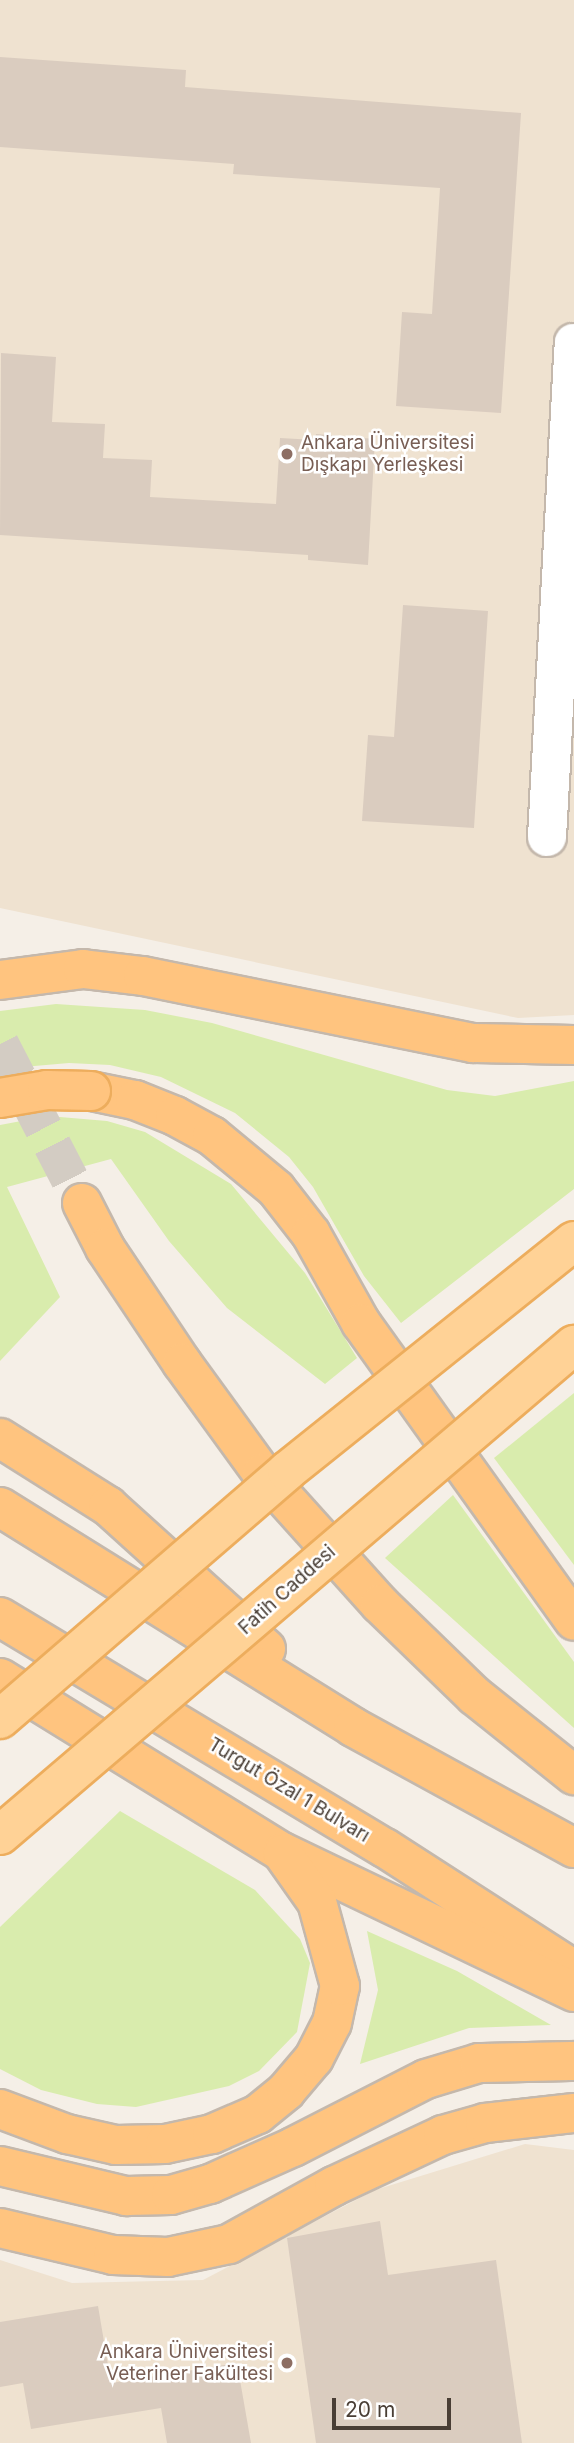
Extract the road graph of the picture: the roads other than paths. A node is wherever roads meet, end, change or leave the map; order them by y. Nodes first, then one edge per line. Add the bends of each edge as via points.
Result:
1 (574, 343) edge
2 (547, 837) dead end
3 (0, 980) edge
4 (574, 1045) edge
5 (0, 1098) edge
6 (82, 1203) tunnel mouth
7 (574, 1241) edge
8 (574, 1345) edge
9 (0, 1437) edge
10 (0, 1507) edge
11 (0, 1617) edge
12 (574, 1621) edge
13 (0, 1678) edge
14 (0, 1718) edge
15 (353, 1727) junction
16 (574, 1775) edge
17 (0, 1835) edge
18 (574, 1848) edge
19 (282, 1852) junction
20 (574, 1970) edge
21 (574, 1992) edge
22 (574, 2061) edge
23 (0, 2109) edge
24 (574, 2113) edge
25 (0, 2166) edge
26 (0, 2228) edge

1 - 2 street
3 - 4 highway via 83,969 131,974 473,1042
5 - 12 highway, bridge via 47,1090 90,1091 135,1100 212,1136 276,1189 311,1234 361,1324
6 - 16 highway via 144,1306 262,1473 408,1631 475,1696
7 - 14 main road, bridge via 287,1471
8 - 17 main road, Fatih Caddesi, bridge
9 - 15 highway via 108,1506
10 - 15 highway
11 - 20 highway, Turgut Özal 1 Bulvarı via 385,1848
13 - 19 highway
15 - 18 highway
19 - 21 highway
19 - 23 highway via 317,1902 340,1986 332,2023 286,2091 258,2114 212,2134 165,2144 116,2145 67,2134
22 - 25 highway via 479,2063 426,2079 293,2147 210,2184 171,2195 125,2196
24 - 26 highway via 485,2123 443,2135 334,2186 229,2244 168,2257 113,2255

